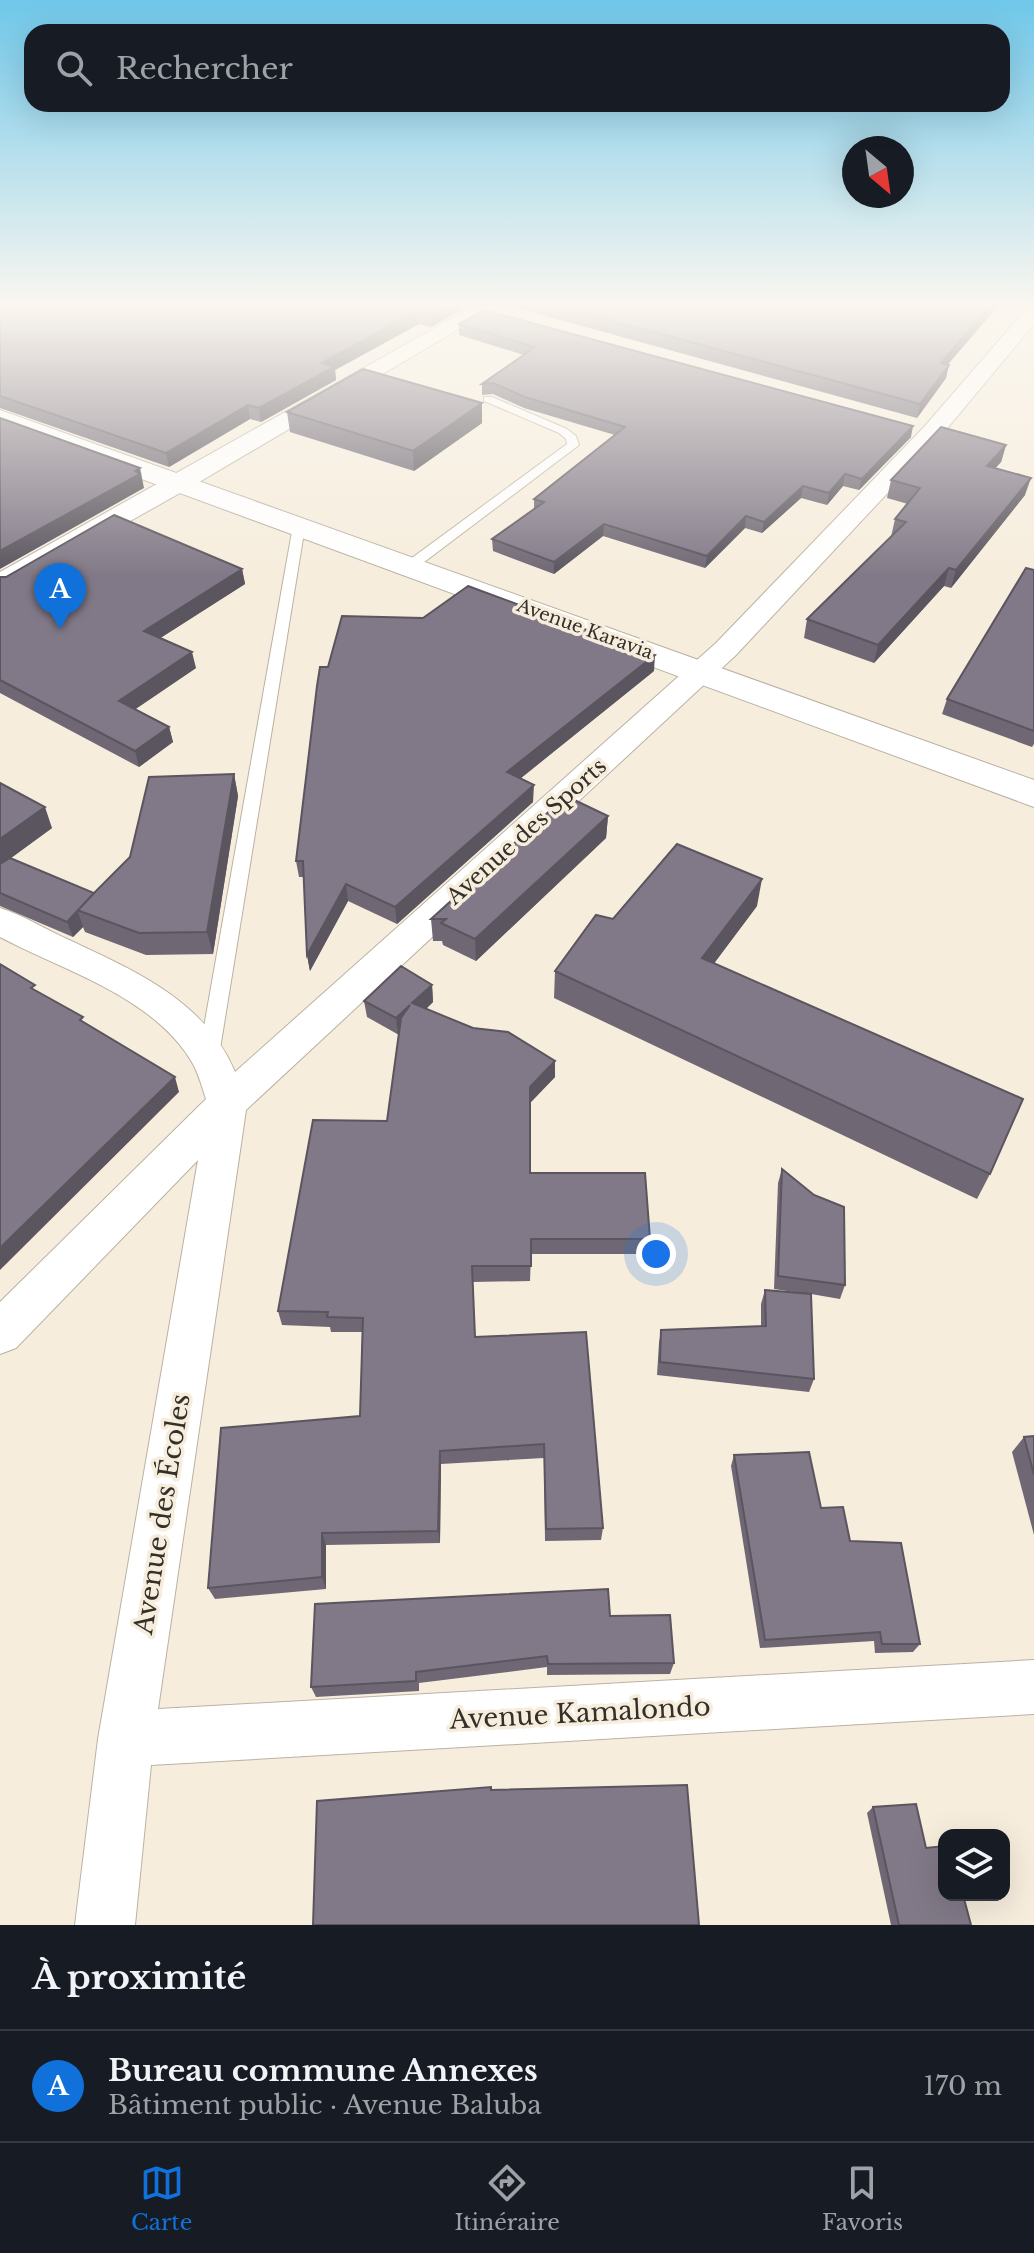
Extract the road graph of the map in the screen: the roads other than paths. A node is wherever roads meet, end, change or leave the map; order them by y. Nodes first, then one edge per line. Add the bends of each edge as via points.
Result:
1 (332, 396) edge
2 (949, 396) edge
3 (488, 399) edge
4 (0, 418) edge
5 (181, 483) junction
6 (299, 526) junction
7 (410, 566) junction
8 (0, 583) edge
9 (701, 671) junction
10 (1034, 794) edge
11 (0, 921) edge
12 (209, 1055) junction
13 (227, 1103) junction
14 (0, 1333) edge
15 (1034, 1687) edge
16 (126, 1739) junction
17 (105, 1925) edge

1 - 5 street
2 - 9 street, Avenue des Sports
3 - 7 lane via 563,431 573,445
4 - 5 street, Avenue Karavia
5 - 6 street, Avenue Karavia
5 - 8 street
6 - 7 street, Avenue Karavia
6 - 12 lane
7 - 9 street, Avenue Karavia
9 - 10 street, Avenue Karavia
9 - 13 street, Avenue des Sports
11 - 12 street via 147,996 178,1018
12 - 13 street
13 - 14 street, Avenue des Sports
13 - 16 street, Avenue des Écoles
15 - 16 street, Avenue Kamalondo
16 - 17 street, Avenue des Écoles

